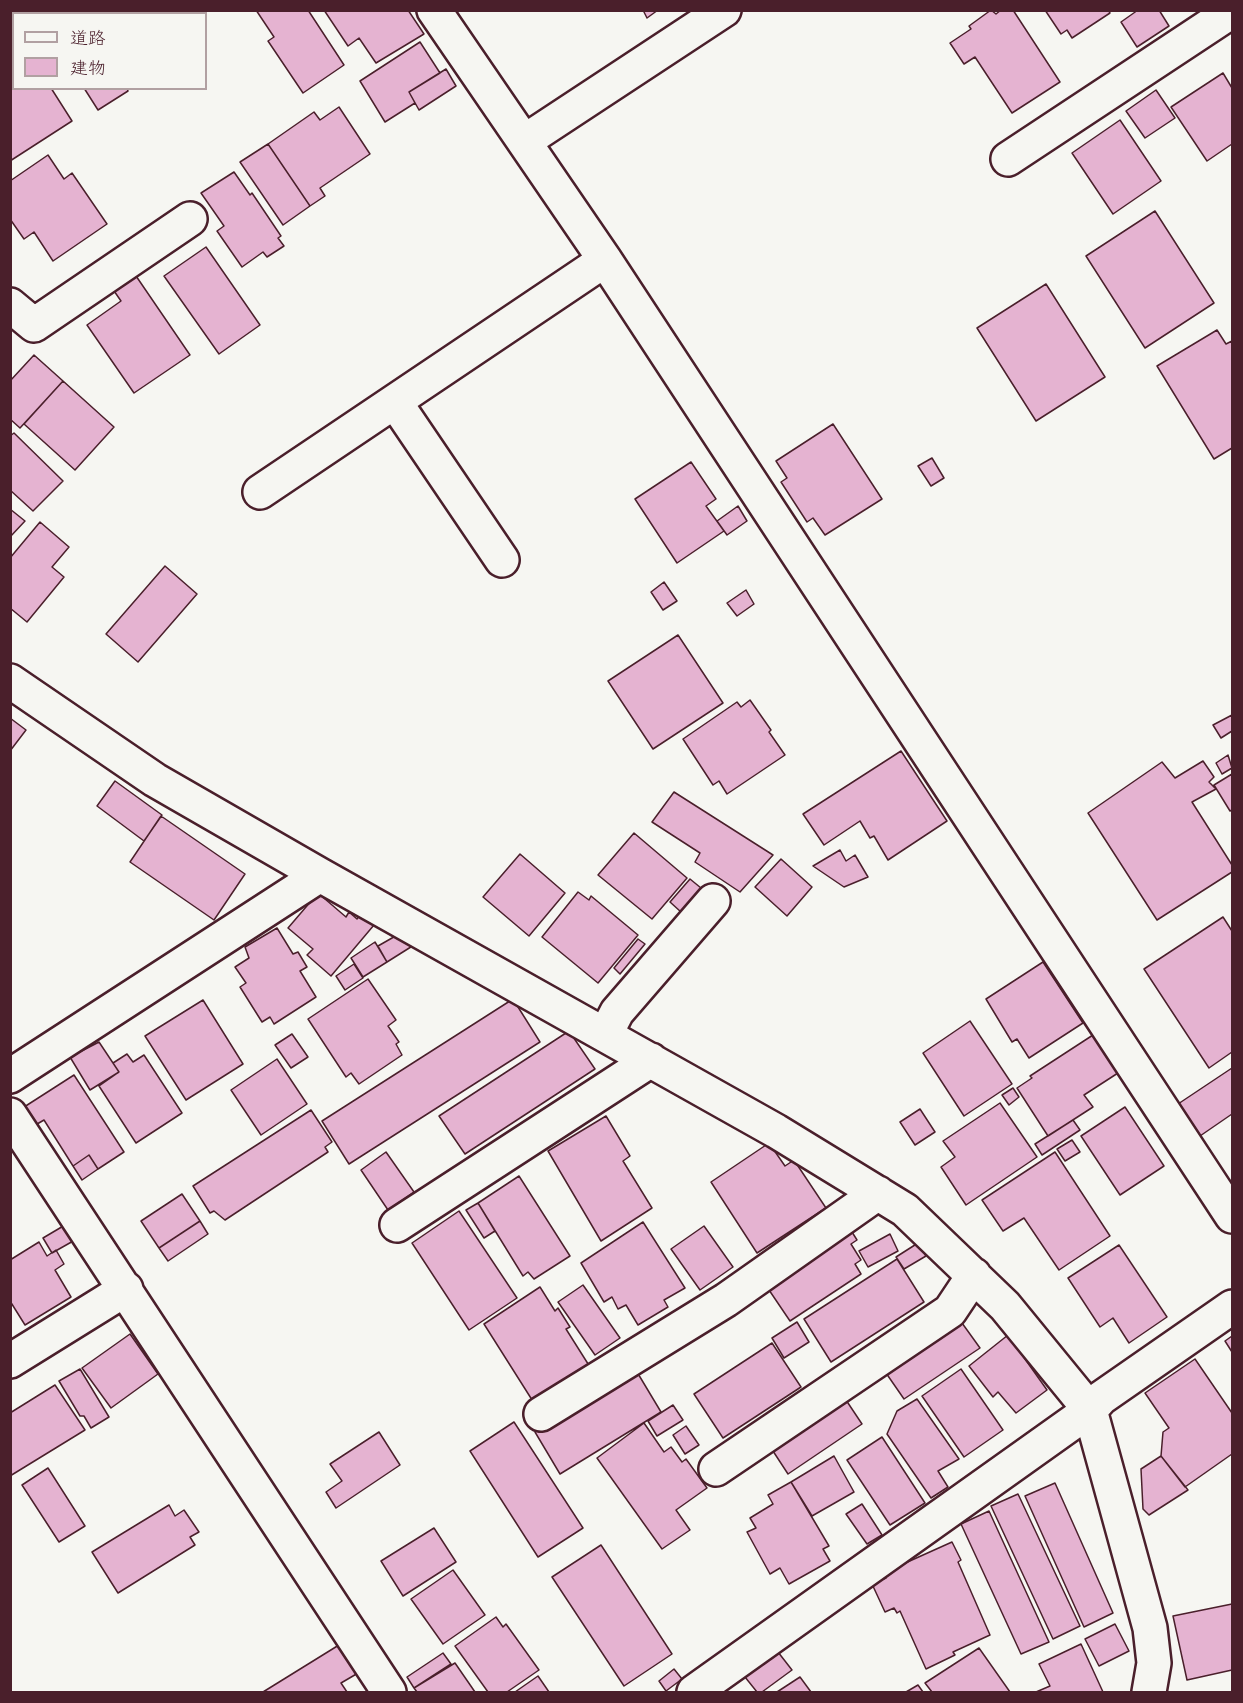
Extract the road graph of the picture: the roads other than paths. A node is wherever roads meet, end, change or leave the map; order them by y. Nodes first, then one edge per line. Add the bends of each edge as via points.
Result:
1 (434, 10) edge
2 (724, 10) edge
3 (1233, 12) edge
4 (525, 141) junction
5 (1008, 159) dead end
6 (190, 219) dead end
7 (605, 260) junction
8 (10, 305) edge
9 (394, 402) junction
10 (260, 492) dead end
11 (502, 560) dead end
12 (10, 681) edge
13 (320, 875) junction
14 (713, 901) dead end
15 (604, 1035) junction
16 (651, 1060) junction
17 (10, 1076) edge
18 (10, 1115) edge
19 (878, 1193) junction
20 (1233, 1216) edge
21 (397, 1225) dead end
22 (974, 1275) junction
23 (126, 1289) junction
24 (1233, 1307) edge
25 (10, 1361) edge
26 (1090, 1410) junction
27 (541, 1414) dead end
28 (716, 1469) dead end
29 (389, 1692) edge
30 (694, 1692) edge
31 (1149, 1692) edge

1 - 4 street
2 - 4 street
3 - 5 street
4 - 7 street
6 - 8 street via 34,325
7 - 9 street
7 - 20 street
9 - 10 street
9 - 11 street
12 - 13 street via 155,780
13 - 15 street
13 - 17 street
14 - 15 street via 617,1012
15 - 16 street
16 - 19 street
16 - 21 street
18 - 23 street
19 - 22 street via 905,1210
19 - 27 street via 726,1300
22 - 26 street via 1005,1306
22 - 28 street via 950,1311
23 - 25 street
23 - 29 street
24 - 26 street via 1101,1398
26 - 30 street
26 - 31 street via 1150,1628 1154,1663

